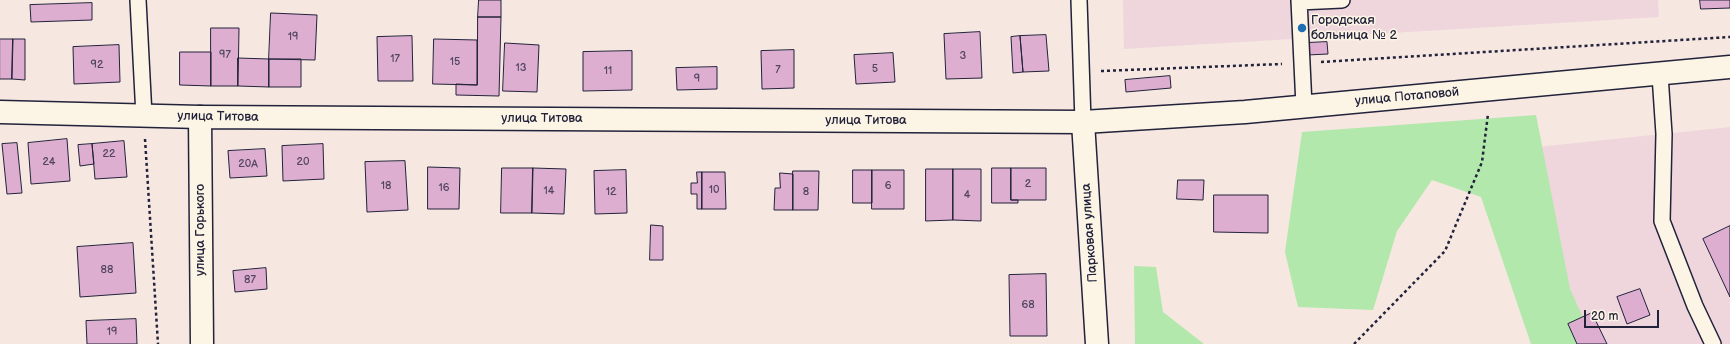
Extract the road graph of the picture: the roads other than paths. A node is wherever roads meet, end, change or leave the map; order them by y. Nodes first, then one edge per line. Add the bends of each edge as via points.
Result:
1 (138, 0) edge
2 (1079, 0) edge
3 (1342, 0) edge
4 (1299, 1) edge
5 (1730, 67) edge
6 (1660, 75) junction
7 (1304, 106) junction
8 (0, 112) edge
9 (144, 116) junction
10 (200, 117) junction
11 (1083, 122) junction
12 (202, 344) edge
13 (1097, 344) edge
14 (1713, 344) edge

1 - 9 lane
2 - 11 lane
3 - 4 lane
4 - 7 lane
5 - 6 street, улица Потаповой
6 - 7 street, улица Потаповой
6 - 14 lane via 1664,134 1662,221 1694,306
7 - 11 street, улица Потаповой
8 - 9 street, улица Титова
9 - 10 street, улица Титова
10 - 11 street, улица Титова
10 - 12 street, улица Горького
11 - 13 street, Парковая улица

